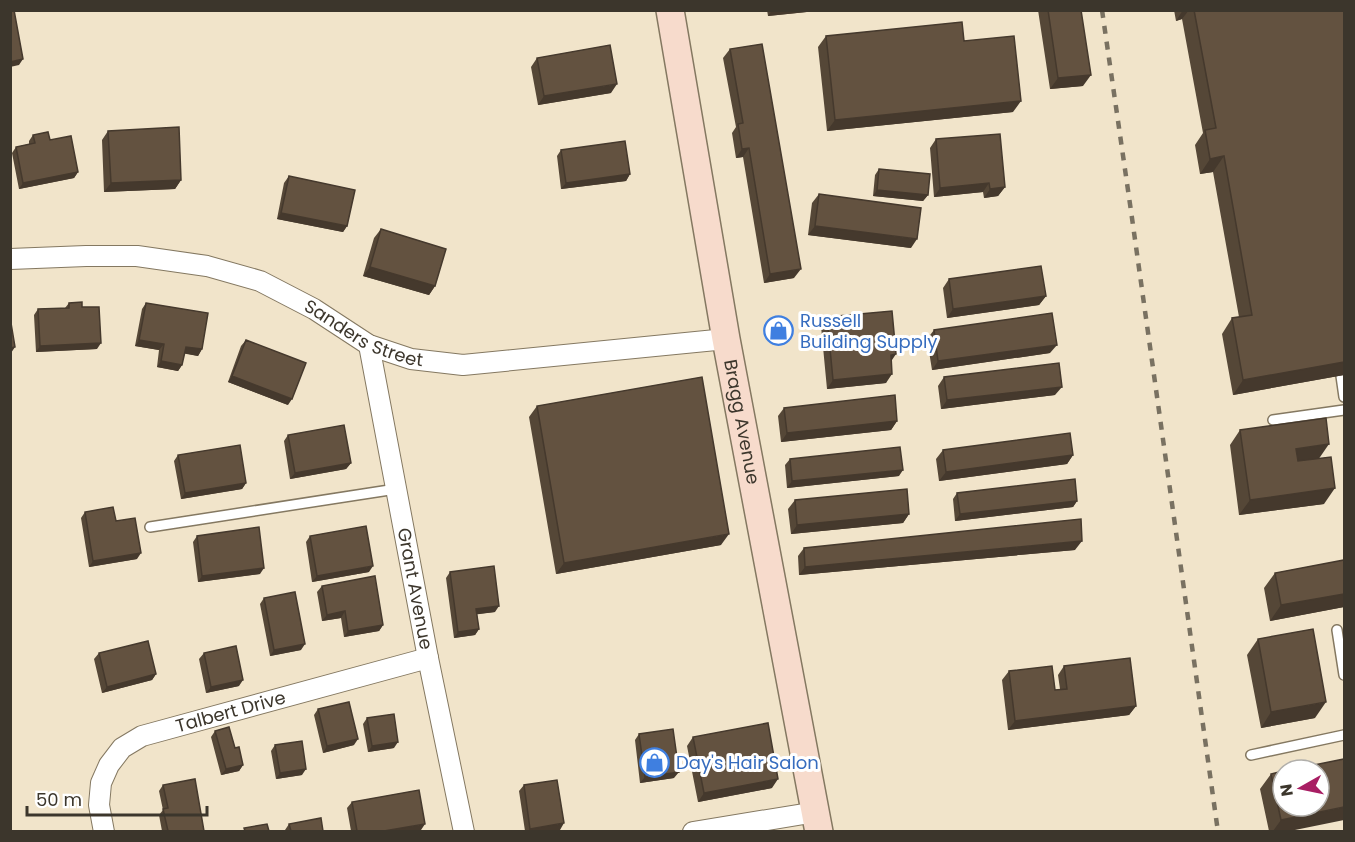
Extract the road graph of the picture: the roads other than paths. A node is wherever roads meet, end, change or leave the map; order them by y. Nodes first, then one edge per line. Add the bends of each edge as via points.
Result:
1 (670, 10) edge
2 (10, 259) edge
3 (726, 339) junction
4 (369, 345) junction
5 (1341, 376) edge
6 (1344, 397) edge
7 (1344, 410) edge
8 (1273, 420) dead end
9 (396, 489) junction
10 (150, 527) dead end
11 (1337, 630) dead end
12 (428, 658) junction
13 (1344, 675) edge
14 (1344, 735) edge
15 (1251, 755) dead end
16 (817, 822) edge
17 (104, 831) edge
18 (464, 831) edge
19 (693, 831) edge

1 - 3 main road, Bragg Avenue
2 - 4 street, Sanders Street via 137,256 207,266 260,281 314,309
3 - 4 street, Sanders Street via 463,365 411,359
3 - 16 main road, Bragg Avenue
4 - 9 street, Grant Avenue
5 - 6 lane
7 - 8 lane
9 - 10 lane
9 - 12 street, Grant Avenue
11 - 13 lane
12 - 17 street, Talbert Drive via 142,736 122,748 101,783 99,805
12 - 18 street, Grant Avenue
14 - 15 lane
16 - 19 street

